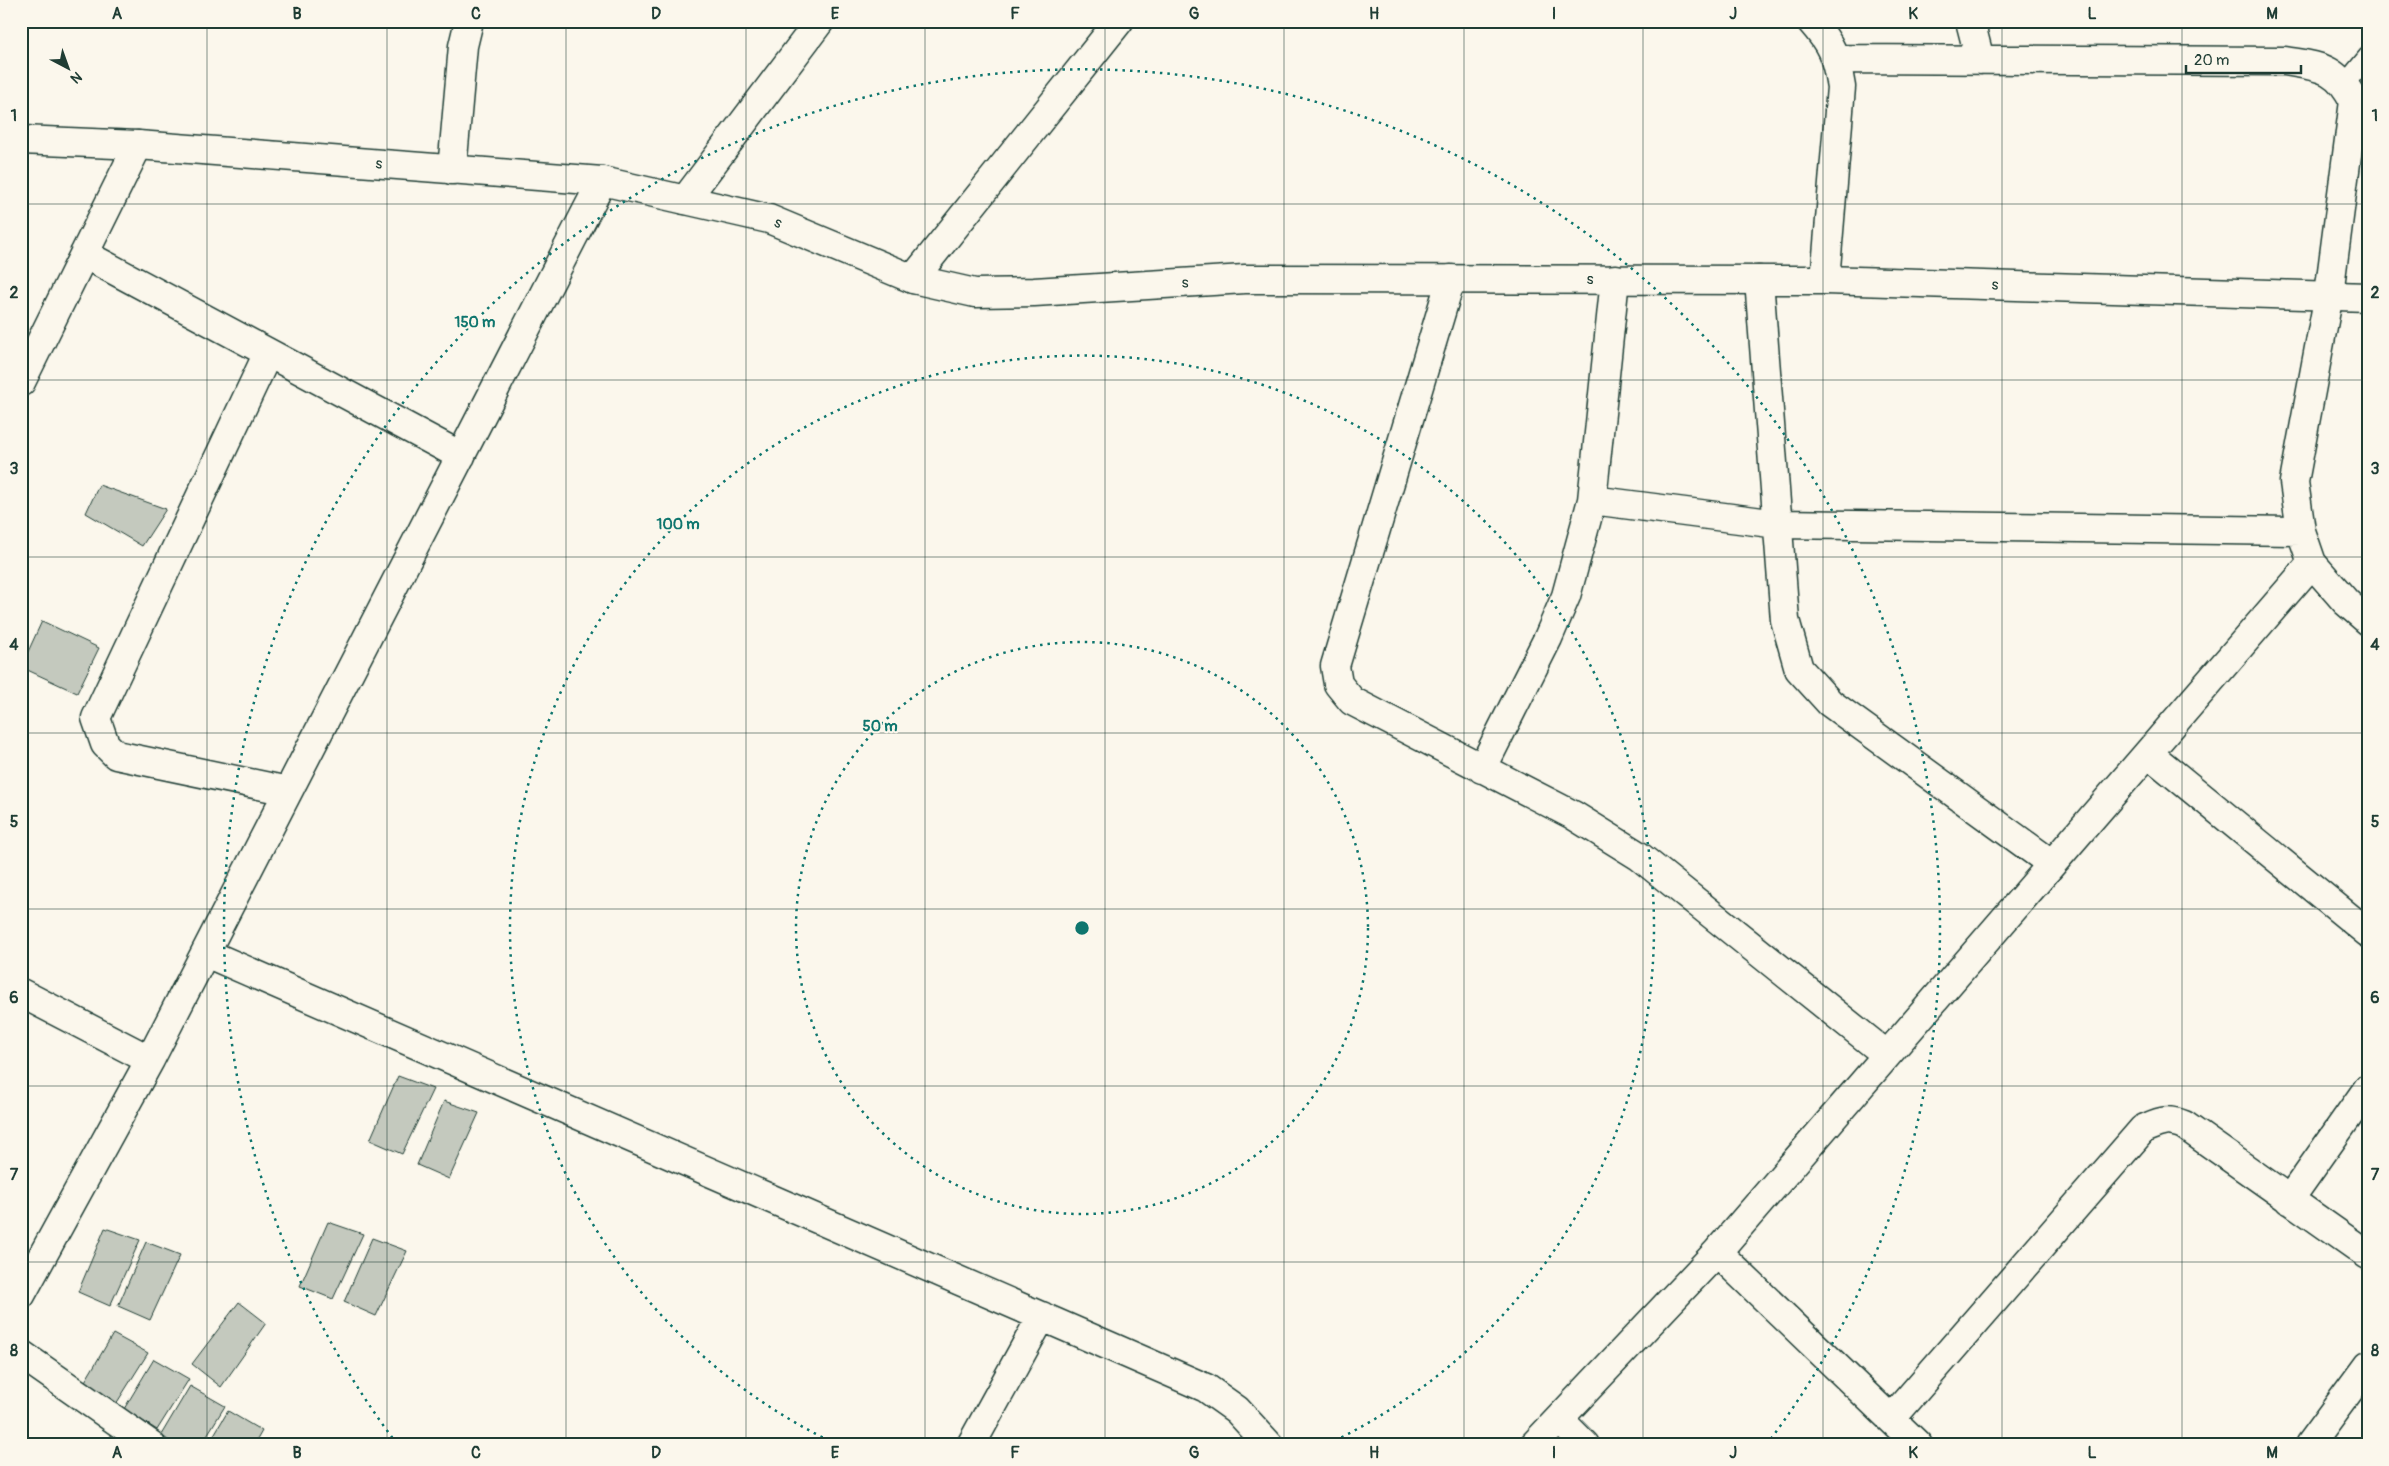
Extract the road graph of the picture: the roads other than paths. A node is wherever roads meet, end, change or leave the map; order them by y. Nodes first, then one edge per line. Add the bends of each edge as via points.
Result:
1 (469, 21) edge
2 (820, 21) edge
3 (1119, 21) edge
4 (1811, 21) edge
5 (1970, 21) edge
6 (2368, 56) edge
7 (1837, 59) junction
8 (1980, 60) junction
9 (2346, 84) junction
10 (21, 140) edge
11 (138, 146) junction
12 (452, 170) junction
13 (602, 182) junction
14 (685, 200) junction
15 (84, 254) junction
16 (914, 279) junction
17 (1451, 279) junction
18 (1615, 280) junction
19 (1759, 280) junction
20 (1825, 280) junction
21 (2328, 294) junction
22 (2368, 298) edge
23 (268, 353) junction
24 (21, 382) edge
25 (461, 456) junction
26 (1592, 500) junction
27 (1778, 524) junction
28 (2301, 531) junction
29 (2312, 563) junction
30 (2368, 621) edge
31 (2148, 753) junction
32 (1482, 769) junction
33 (288, 791) junction
34 (2052, 864) junction
35 (2368, 932) edge
36 (206, 952) junction
37 (21, 993) edge
38 (1887, 1055) junction
39 (150, 1060) junction
40 (2368, 1088) edge
41 (2289, 1200) junction
42 (1717, 1252) junction
43 (2368, 1255) edge
44 (21, 1295) edge
45 (1042, 1316) junction
46 (21, 1354) edge
47 (2368, 1365) edge
48 (1559, 1419) junction
49 (1891, 1419) junction
50 (150, 1445) edge
51 (971, 1445) edge
52 (1269, 1445) edge
53 (1534, 1445) edge
54 (1585, 1445) edge
55 (1918, 1445) edge
56 (2309, 1445) edge

1 - 12 street via 463,46
2 - 14 street
3 - 16 street
4 - 7 street via 1825,37
5 - 8 street
6 - 9 lane
7 - 8 street
7 - 20 street via 1840,87
8 - 9 street via 2285,62 2325,68
9 - 21 street via 2354,101
10 - 11 street, s
11 - 12 street, s
11 - 15 street
12 - 13 street, s
13 - 14 street, s
13 - 25 street
14 - 16 street, s via 769,219
15 - 23 street
15 - 24 street
16 - 17 street, s via 975,293 1244,279
17 - 18 street, s
17 - 32 street via 1335,666 1338,684 1352,701
18 - 19 street, s
18 - 26 street
19 - 20 street, s
19 - 27 street
20 - 21 street, s
21 - 22 street, s
21 - 28 street via 2294,482
23 - 25 street
23 - 33 street via 96,718 105,744 116,755
25 - 33 street
26 - 27 street
26 - 32 street via 1566,596
27 - 28 street
27 - 34 street via 1785,620 1799,669 1830,703
28 - 29 street
29 - 30 street via 2346,602
29 - 31 street
31 - 34 street
31 - 35 street
32 - 38 street via 1573,815 1639,856
33 - 36 street
34 - 38 street
36 - 39 street
36 - 45 street
37 - 39 street
38 - 42 street
39 - 44 street
40 - 41 street
41 - 43 street
41 - 49 street via 2184,1125 2170,1120 2143,1129
42 - 48 street
42 - 49 street
45 - 51 street
45 - 52 street via 1206,1388 1237,1410
46 - 50 street
47 - 56 street
48 - 53 street
48 - 54 street
49 - 55 street

